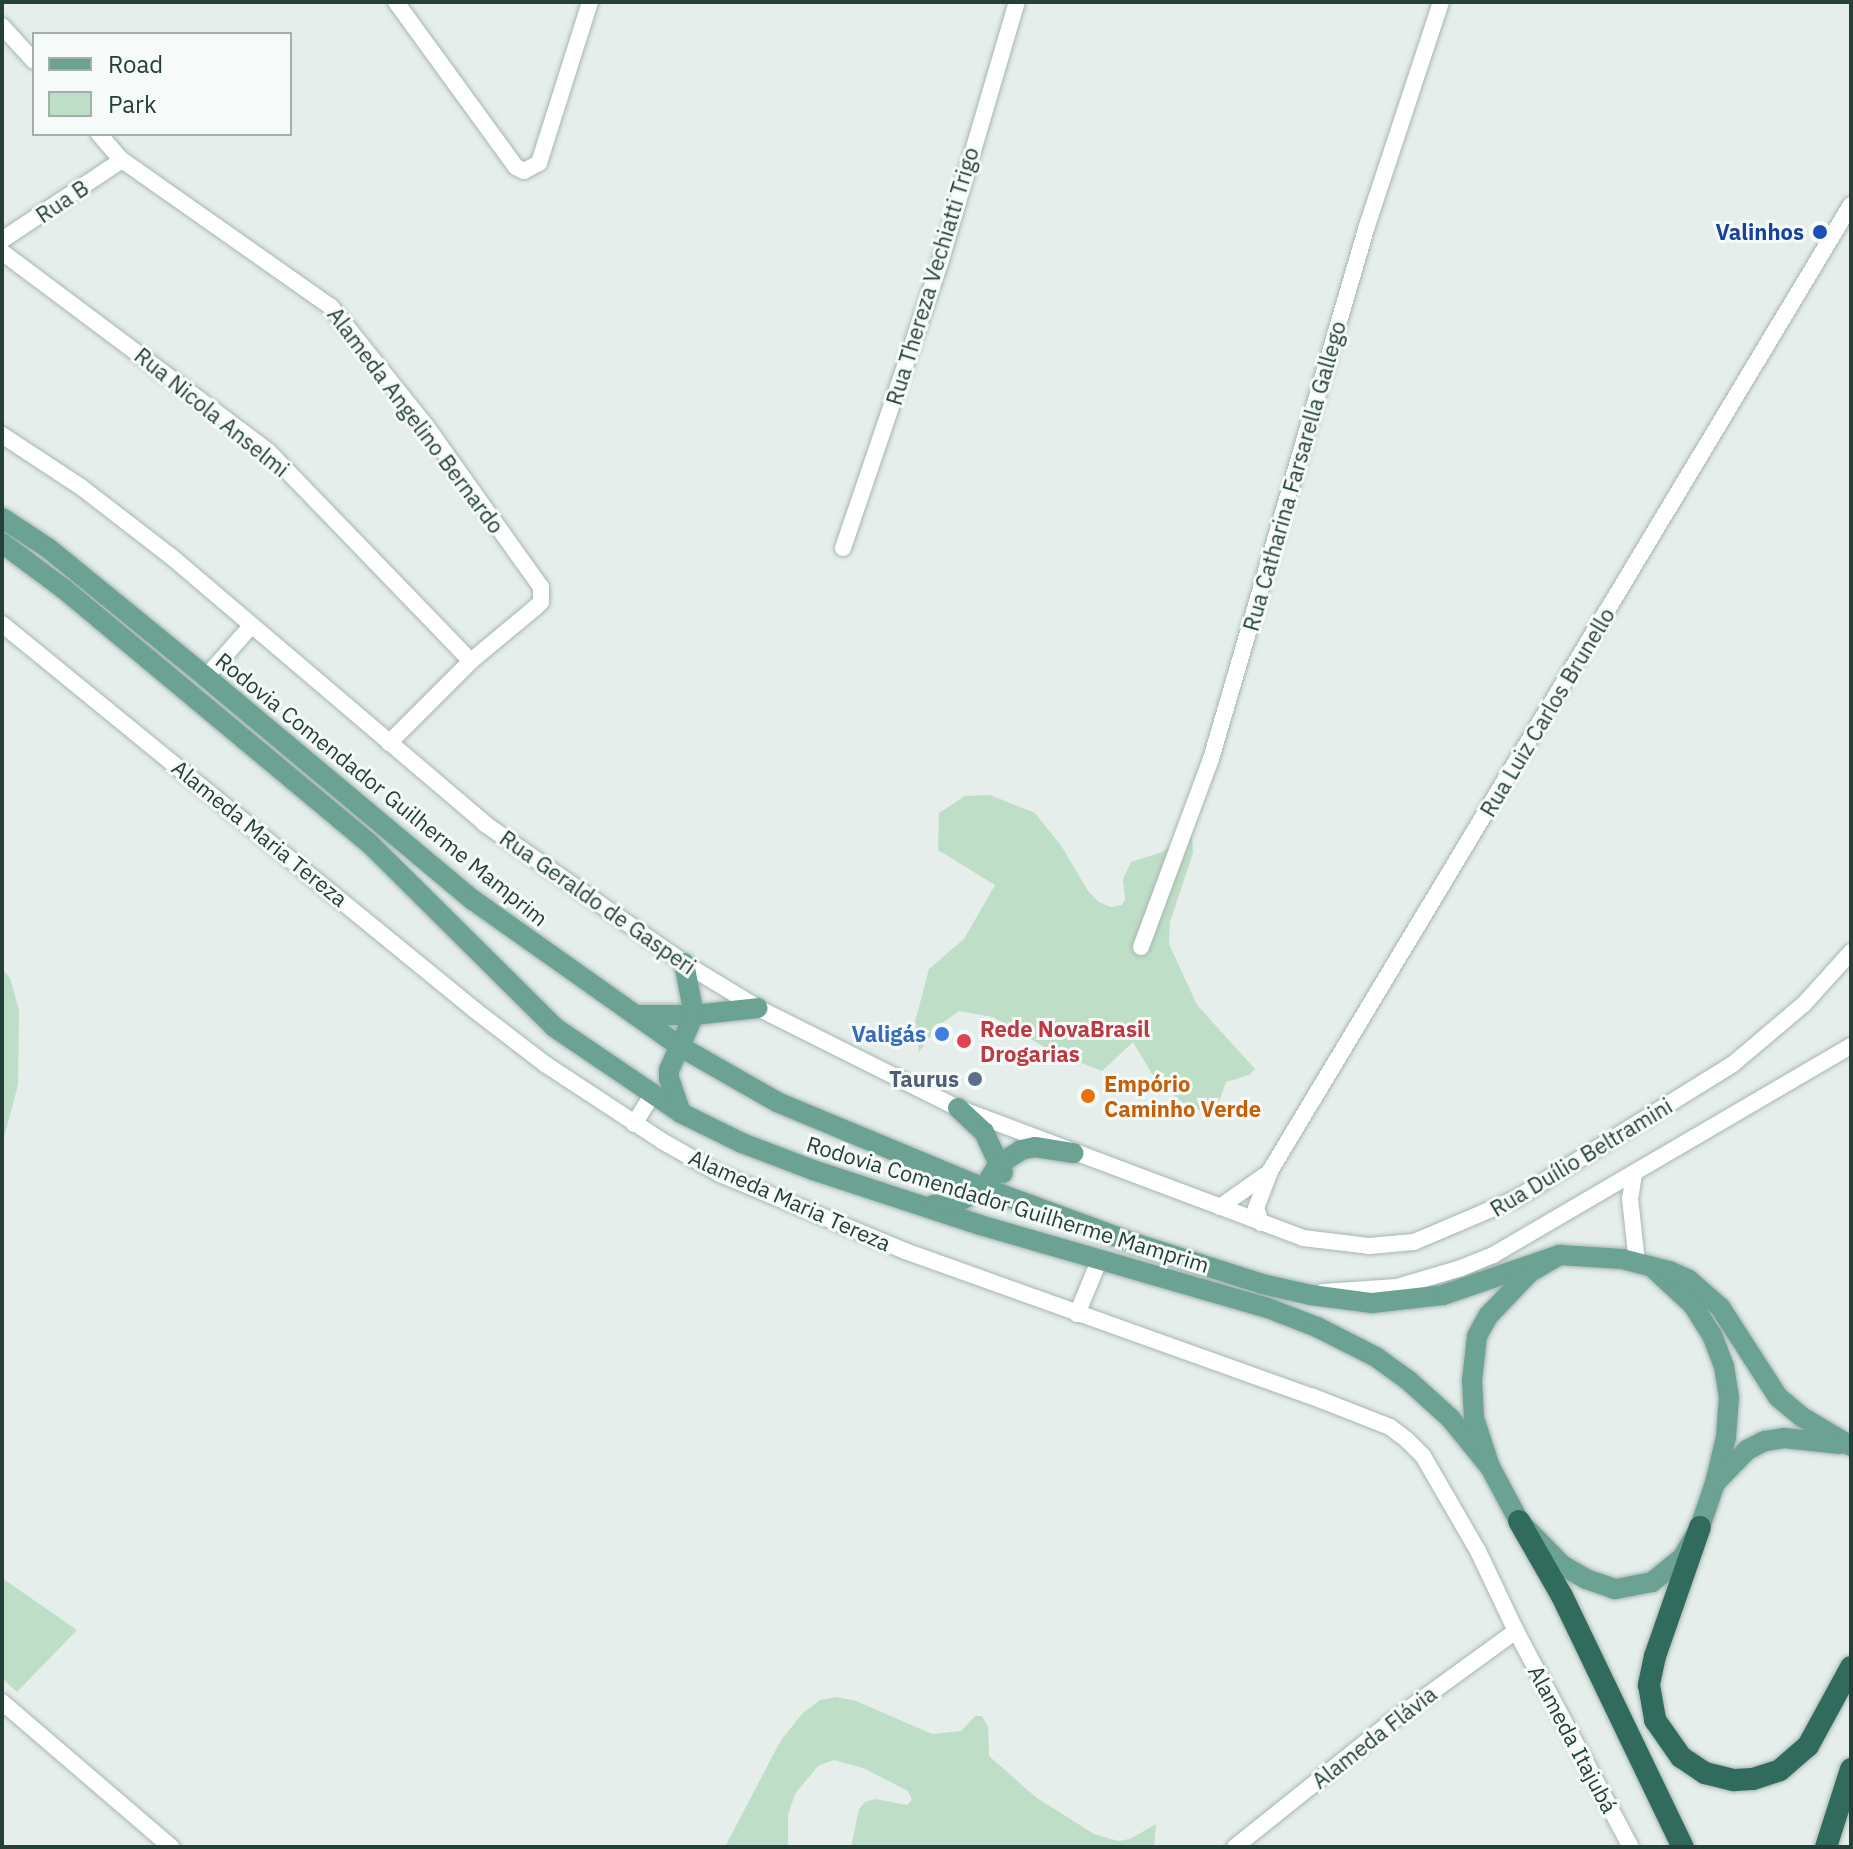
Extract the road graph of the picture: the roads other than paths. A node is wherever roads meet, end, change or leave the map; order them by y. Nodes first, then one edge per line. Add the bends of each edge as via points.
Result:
1 (396, 2) edge
2 (590, 2) edge
3 (1017, 2) edge
4 (1441, 2) edge
5 (2, 26) edge
6 (32, 59) edge
7 (101, 136) edge
8 (122, 160) junction
9 (1851, 205) edge
10 (3, 241) edge
11 (2, 435) edge
12 (2, 518) edge
13 (2, 543) edge
14 (843, 548) dead end
15 (2, 624) edge
16 (252, 625) junction
17 (471, 661) junction
18 (206, 677) junction
19 (389, 743) junction
20 (1141, 947) dead end
21 (1851, 952) edge
22 (684, 963) junction
23 (758, 1008) junction
24 (635, 1015) junction
25 (694, 1015) junction
26 (679, 1046) junction
27 (1851, 1046) edge
28 (653, 1094) junction
29 (958, 1108) junction
30 (681, 1113) junction
31 (634, 1124) junction
32 (1074, 1153) junction
33 (998, 1165) junction
34 (1270, 1171) junction
35 (1634, 1174) junction
36 (984, 1188) junction
37 (1016, 1198) junction
38 (927, 1206) junction
39 (1220, 1207) junction
40 (1261, 1223) junction
41 (1560, 1255) junction
42 (1099, 1261) junction
43 (1645, 1265) junction
44 (1311, 1295) junction
45 (1077, 1314) junction
46 (1849, 1446) edge
47 (1490, 1467) junction
48 (1715, 1483) junction
49 (1519, 1521) junction
50 (1700, 1527) junction
51 (1516, 1631) junction
52 (1851, 1667) edge
53 (2, 1702) edge
54 (1851, 1769) edge
55 (171, 1847) edge
56 (1235, 1847) edge
57 (1631, 1847) edge
58 (1683, 1847) edge
59 (1826, 1847) edge

1 - 2 street via 524,171 539,163
3 - 14 street, Rua Thereza Vechiatti Trigo via 940,263
4 - 20 street, Rua Catharina Farsarella Gallego via 1367,226 1211,759
5 - 6 street
7 - 8 street, Alameda Angelino Bernardo
8 - 10 street, Rua B
8 - 17 street, Alameda Angelino Bernardo via 331,307 426,426 541,587 541,602
9 - 34 street, Rua Luiz Carlos Brunello
10 - 17 street, Rua Nicola Anselmi via 268,451
11 - 16 street, Rua Geraldo de Gasperi via 81,487
12 - 18 main road, Rodovia Comendador Guilherme Mamprim via 48,548
13 - 28 main road, Rodovia Comendador Guilherme Mamprim via 370,844 554,1027
15 - 31 street, Alameda Maria Tereza via 476,1011
16 - 18 street
16 - 19 street, Rua Geraldo de Gasperi
17 - 19 street, Alameda Angelino Bernardo
18 - 24 main road, Rodovia Comendador Guilherme Mamprim via 473,900
19 - 22 street, Rua Geraldo de Gasperi via 485,824
21 - 40 street, Rua Duílio Beltramini via 1804,1004 1733,1064 1530,1191 1467,1223 1414,1242 1369,1246 1303,1238
22 - 23 street, Rua Geraldo de Gasperi
22 - 25 main road
23 - 25 main road
23 - 29 street, Rua Geraldo de Gasperi
24 - 25 main road
24 - 26 main road, Rodovia Comendador Guilherme Mamprim
25 - 26 main road
26 - 30 main road via 669,1079
26 - 36 main road, Rodovia Comendador Guilherme Mamprim via 777,1102
27 - 35 street
28 - 30 main road, Rodovia Comendador Guilherme Mamprim
28 - 31 street
29 - 32 street, Rua Geraldo de Gasperi
29 - 33 main road via 984,1132
30 - 38 main road, Rodovia Comendador Guilherme Mamprim via 813,1170
31 - 45 street, Alameda Maria Tereza via 720,1174 814,1215
32 - 33 main road via 1035,1147
32 - 39 street, Rua Geraldo de Gasperi
33 - 36 main road
33 - 37 main road
34 - 39 street
34 - 40 street, Rua Luiz Carlos Brunello via 1256,1208
35 - 43 street via 1630,1198
35 - 44 street via 1461,1268 1397,1287
36 - 37 main road, Rodovia Comendador Guilherme Mamprim
36 - 38 main road via 954,1204
37 - 44 main road, Rodovia Comendador Guilherme Mamprim via 1137,1244
38 - 42 main road, Rodovia Comendador Guilherme Mamprim
39 - 40 street, Rua Duílio Beltramini
41 - 43 main road
41 - 44 main road, Rodovia Comendador Guilherme Mamprim via 1443,1295 1372,1303
41 - 47 main road via 1530,1272 1504,1297 1477,1336 1474,1418
42 - 45 street
42 - 47 main road, Rodovia Comendador Guilherme Mamprim via 1265,1307 1376,1357 1450,1418
43 - 46 main road via 1689,1280 1710,1296 1778,1397
43 - 48 main road via 1693,1305 1724,1366 1729,1397 1726,1437
45 - 51 street, Alameda Maria Tereza via 1390,1427 1423,1456
46 - 48 main road via 1784,1438 1765,1441 1747,1450
47 - 49 main road
48 - 50 main road
49 - 50 main road via 1562,1565 1615,1589 1652,1582 1670,1571
49 - 58 highway via 1562,1596
50 - 52 highway via 1649,1685 1655,1720 1681,1757 1705,1773 1734,1780 1780,1770 1808,1746
51 - 56 street, Alameda Flávia via 1392,1721
51 - 57 street, Alameda Itajubá
53 - 55 street
54 - 59 highway

